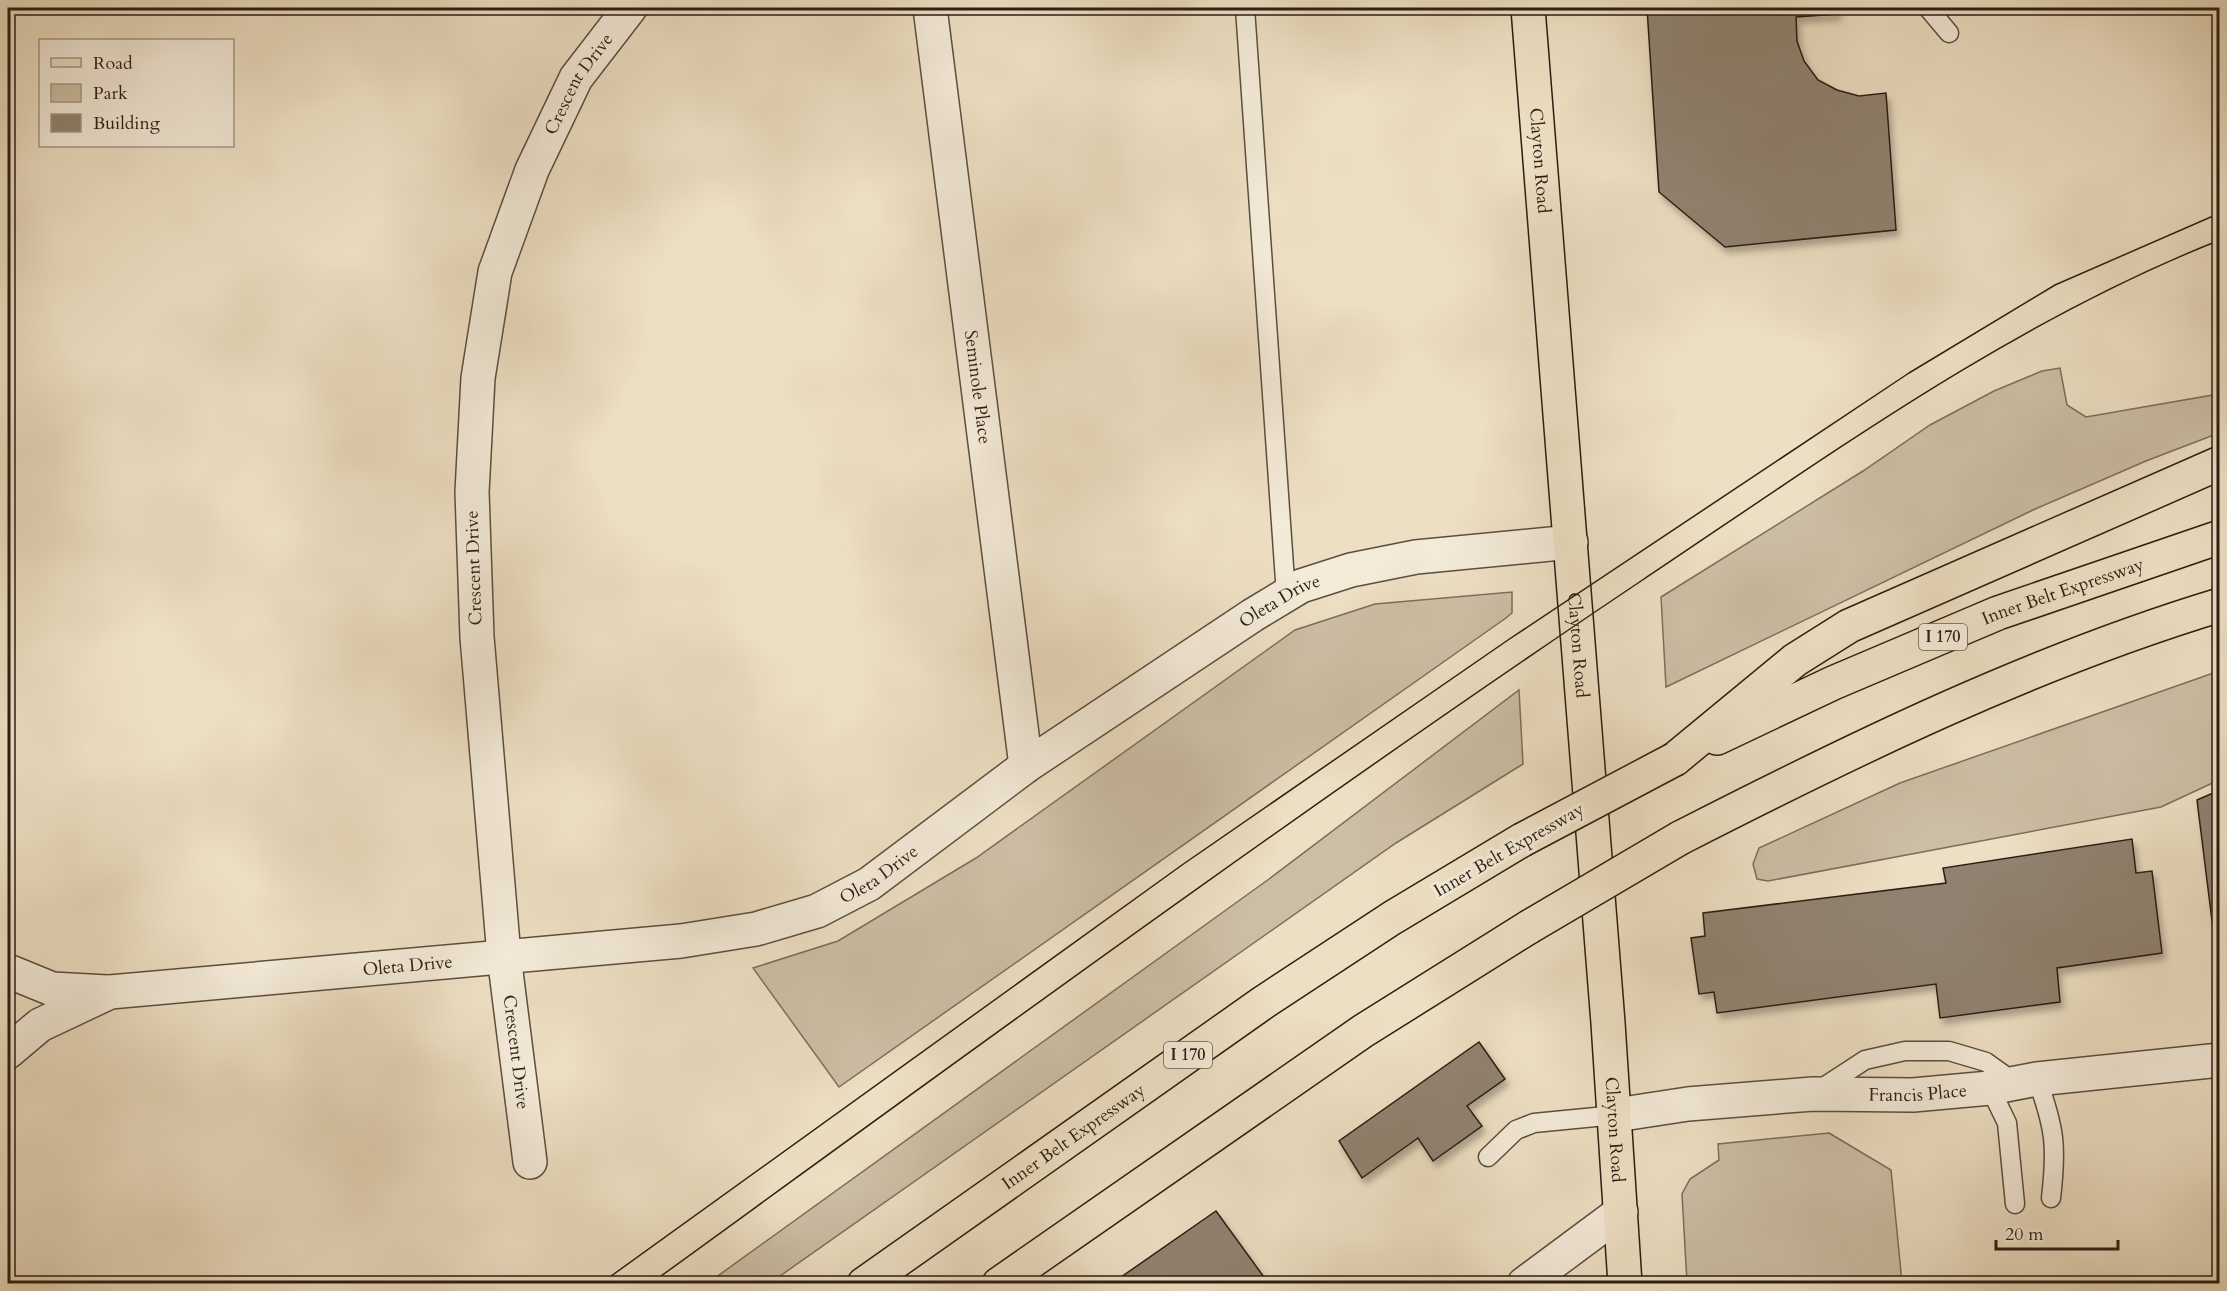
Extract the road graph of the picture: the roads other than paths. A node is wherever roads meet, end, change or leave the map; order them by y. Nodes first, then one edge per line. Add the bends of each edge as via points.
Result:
1 (630, 8) edge
2 (930, 8) edge
3 (1245, 8) edge
4 (1528, 8) edge
5 (1928, 8) edge
6 (1949, 33) dead end
7 (2220, 462) edge
8 (2220, 537) edge
9 (1571, 542) junction
10 (1286, 595) junction
11 (2220, 605) edge
12 (1675, 759) junction
13 (1026, 766) junction
14 (504, 956) junction
15 (8, 971) edge
16 (110, 992) junction
17 (8, 1052) edge
18 (2220, 1060) edge
19 (2014, 1083) junction
20 (1813, 1094) junction
21 (1616, 1115) junction
22 (1488, 1157) dead end
23 (530, 1162) dead end
24 (2050, 1198) dead end
25 (2015, 1204) dead end
26 (1621, 1212) junction
27 (864, 1284) edge
28 (999, 1284) edge
29 (1524, 1284) edge
30 (1625, 1284) edge

1 - 14 street, Crescent Drive via 576,78 532,170 495,272 478,378 472,492 477,637
2 - 13 street, Seminole Place
3 - 10 lane
4 - 9 main road, Clayton Road
5 - 6 lane
7 - 12 main road via 1849,626 1795,660
8 - 12 main road, Inner Belt Expressway / I 170 via 1998,613 1833,683
9 - 10 street, Oleta Drive via 1416,557 1351,570 1301,586
9 - 21 main road, Clayton Road
10 - 13 street, Oleta Drive
11 - 28 main road, bridge via 2074,655 1940,712 1802,775 1680,838 1363,1031
12 - 27 main road, Inner Belt Expressway / I 170, bridge via 1522,840 1392,918 1264,1002
13 - 14 street, Oleta Drive via 869,884 817,911 756,929 681,940
14 - 16 street, Oleta Drive
14 - 23 street, Crescent Drive
15 - 16 street, Oleta Drive via 52,989
16 - 17 street, Oleta Drive via 40,1025
18 - 19 street, Francis Place
19 - 20 street, Francis Place via 1913,1095
19 - 20 lane via 1986,1062 1949,1051 1905,1051 1865,1060
19 - 24 lane via 2050,1113 2056,1153
19 - 25 lane via 2007,1123
20 - 21 street, Francis Place via 1688,1104
21 - 22 lane via 1534,1123 1516,1130
21 - 26 main road, Clayton Road
26 - 29 street
26 - 30 main road, Clayton Road

